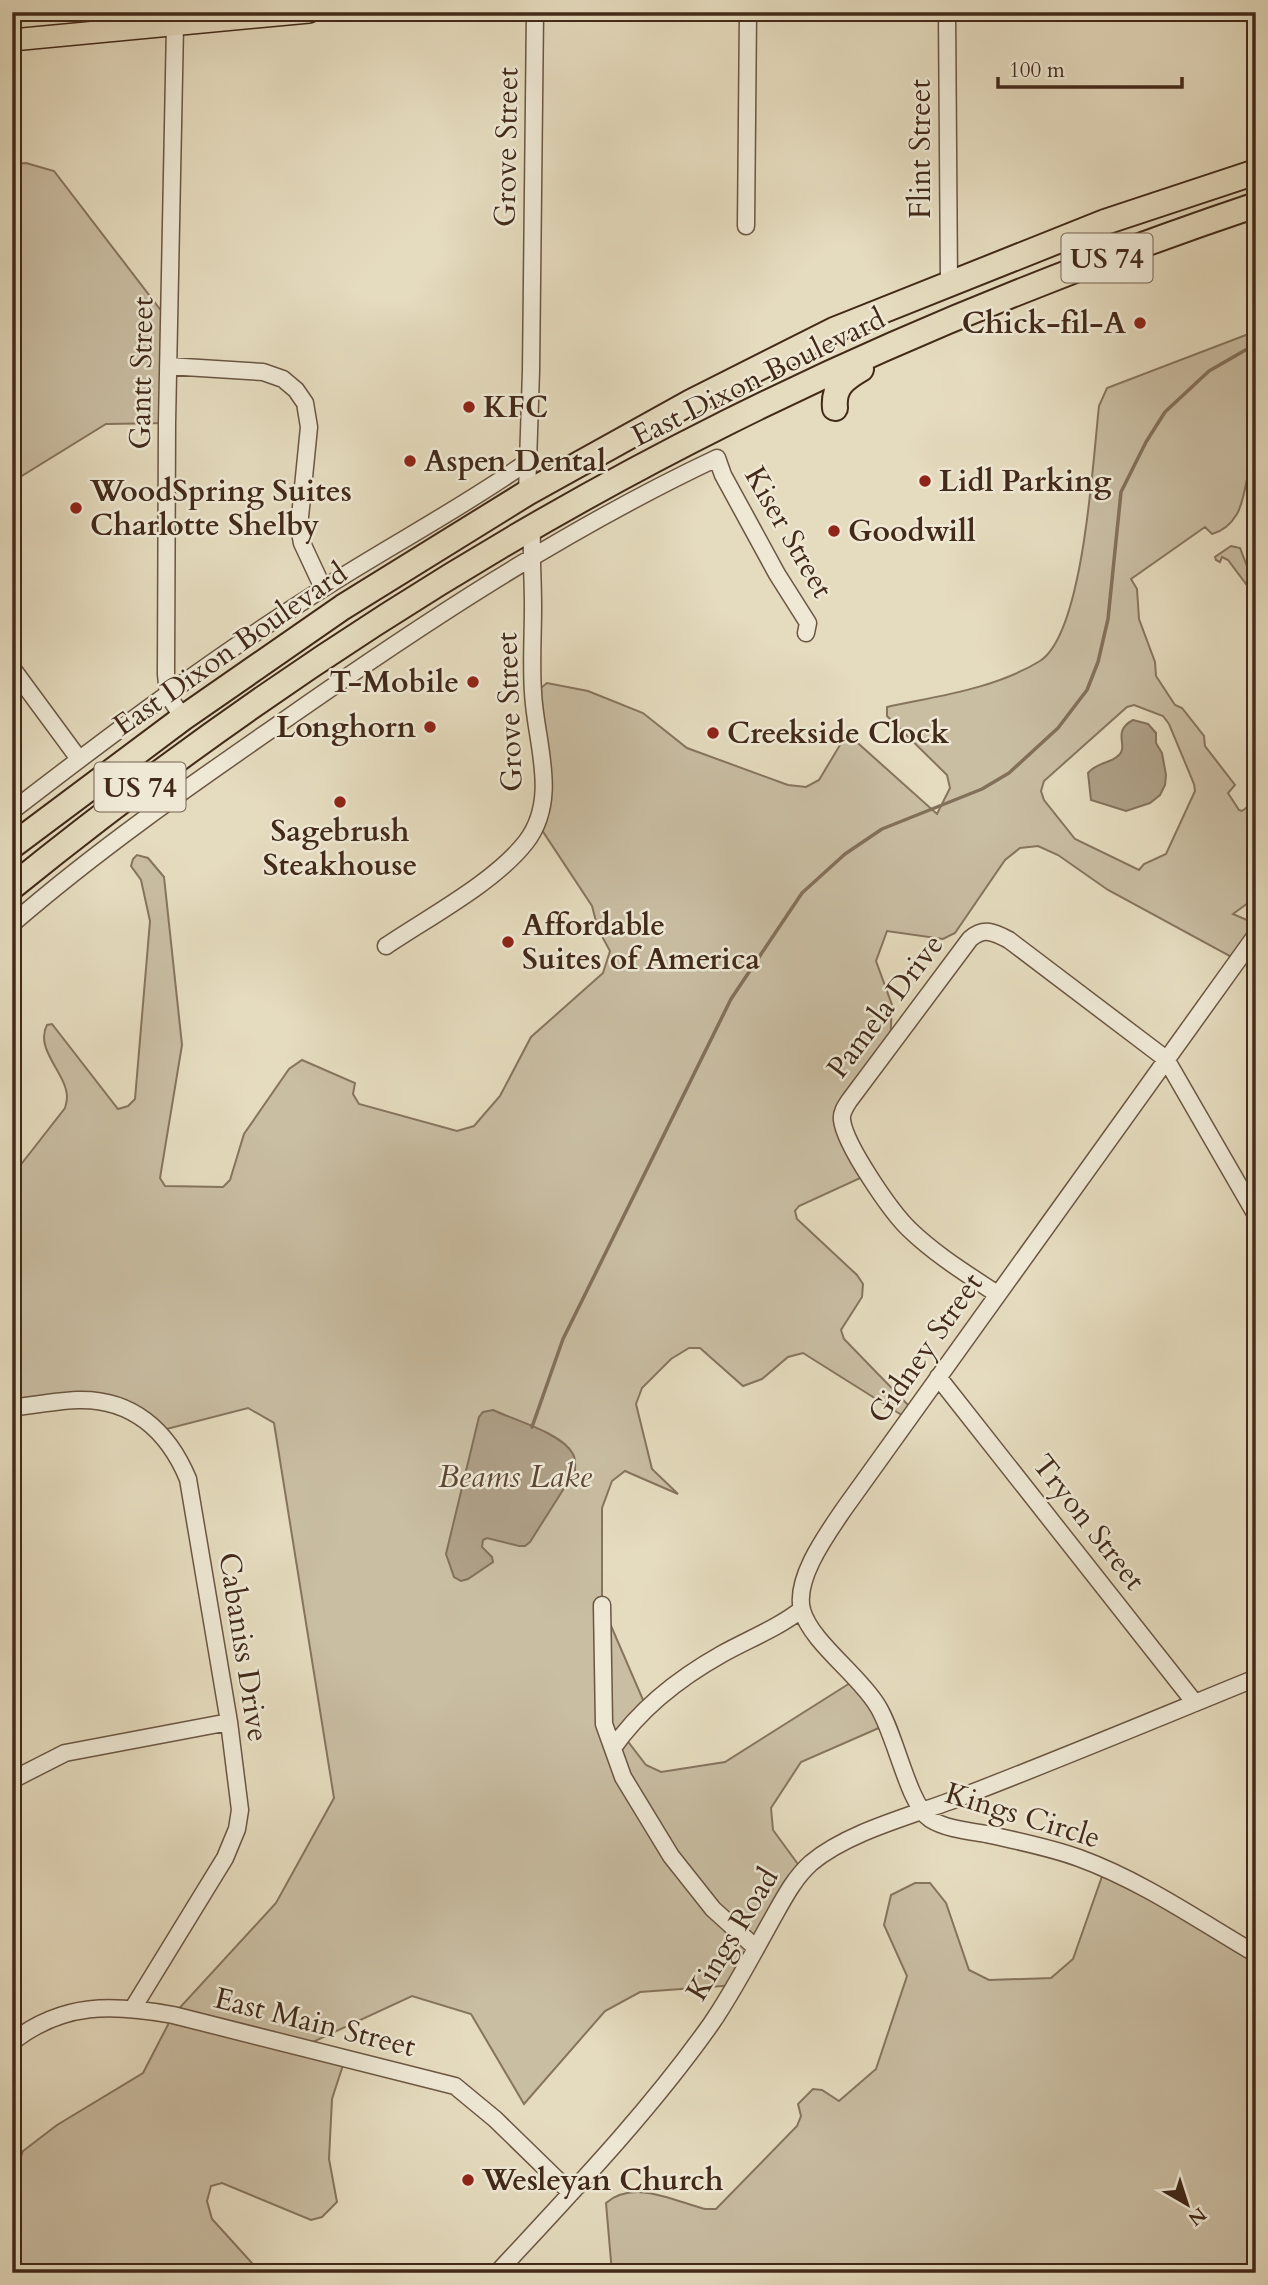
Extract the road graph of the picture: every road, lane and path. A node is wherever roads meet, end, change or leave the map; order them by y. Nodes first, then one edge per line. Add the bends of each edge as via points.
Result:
1 (309, 12) edge
2 (535, 12) edge
3 (748, 12) edge
4 (947, 12) edge
5 (174, 26) junction
6 (12, 40) edge
7 (1256, 172) edge
8 (1256, 205) edge
9 (746, 226) dead end
10 (949, 285) junction
11 (939, 327) junction
12 (168, 366) junction
13 (691, 402) junction
14 (725, 424) junction
15 (717, 458) joint
16 (527, 462) junction
17 (527, 493) junction
18 (532, 527) junction
19 (530, 558) junction
20 (324, 588) junction
21 (407, 603) junction
22 (806, 633) dead end
23 (12, 668) edge
24 (168, 695) junction
25 (183, 718) junction
26 (79, 759) junction
27 (12, 811) edge
28 (16, 846) edge
29 (12, 887) edge
30 (12, 924) edge
31 (1256, 935) edge
32 (386, 946) dead end
33 (1166, 1059) junction
34 (1254, 1207) edge
35 (997, 1294) junction
36 (938, 1377) junction
37 (12, 1408) edge
38 (602, 1605) dead end
39 (802, 1609) junction
40 (1256, 1678) edge
41 (1195, 1703) junction
42 (229, 1722) junction
43 (613, 1748) junction
44 (12, 1780) edge
45 (921, 1812) junction
46 (756, 1948) junction
47 (1256, 1954) edge
48 (133, 2008) junction
49 (12, 2042) edge
50 (571, 2193) junction
51 (497, 2273) edge

1 - 5 main road
2 - 16 street, Grove Street
3 - 9 street
4 - 10 street, Flint Street
5 - 6 main road
5 - 12 street, Gantt Street
7 - 10 highway, East Dixon Boulevard / US 74 via 1105,222
8 - 11 highway, East Dixon Boulevard / US 74 via 1048,280
10 - 13 highway, East Dixon Boulevard / US 74 via 834,330
11 - 14 highway, East Dixon Boulevard / US 74
11 - 14 highway via 847,378 835,393 835,408 818,400 800,400 733,426
12 - 20 street via 263,372 296,390 309,427 299,527 310,565
12 - 24 street, Gantt Street
13 - 17 highway, East Dixon Boulevard / US 74
13 - 18 highway via 661,431 543,508
14 - 18 highway, East Dixon Boulevard / US 74
15 - 19 street, East Dixon Boulevard
15 - 22 street, Kiser Street via 808,623
16 - 17 street, Grove Street
16 - 20 street, East Dixon Boulevard
17 - 21 highway via 518,516 424,580
17 - 25 highway, East Dixon Boulevard / US 74 via 343,607
18 - 19 street, Grove Street
18 - 21 highway, East Dixon Boulevard / US 74
19 - 30 street, East Dixon Boulevard via 481,586 169,800
19 - 32 street, Grove Street via 533,694 544,783 534,830 507,864
20 - 24 street, East Dixon Boulevard
21 - 29 highway, East Dixon Boulevard / US 74 via 125,797
23 - 26 street
24 - 25 street, Gantt Street
24 - 26 street, East Dixon Boulevard
25 - 28 highway, East Dixon Boulevard / US 74
26 - 27 street, East Dixon Boulevard
31 - 33 street, Gidney Street
33 - 34 street
33 - 35 street, Gidney Street
33 - 35 street, Pamela Drive via 1009,940 988,931 970,939 849,1101 842,1118 849,1141 899,1219 950,1263
35 - 36 street, Gidney Street
36 - 39 street, Gidney Street via 830,1530 808,1569
36 - 41 street, Tryon Street
37 - 42 street, Cabaniss Drive via 78,1400 101,1402 144,1419 172,1445 188,1479
38 - 43 street via 602,1702
39 - 43 street via 694,1671 647,1709
39 - 45 street via 820,1641 858,1678 877,1705
40 - 41 street, Kings Road
41 - 45 street, Kings Road
42 - 44 street via 65,1753
42 - 48 street, Cabaniss Drive via 240,1810 233,1842
43 - 46 street via 623,1777 671,1856 713,1909
45 - 46 street, Kings Road via 852,1838 810,1863 784,1897
45 - 47 street, Kings Circle via 946,1826 1053,1850 1105,1868
46 - 50 street, Kings Road via 691,2052
48 - 49 street, East Main Street via 79,2009 45,2020
48 - 50 street, East Main Street via 455,2087
50 - 51 street, Kings Road

